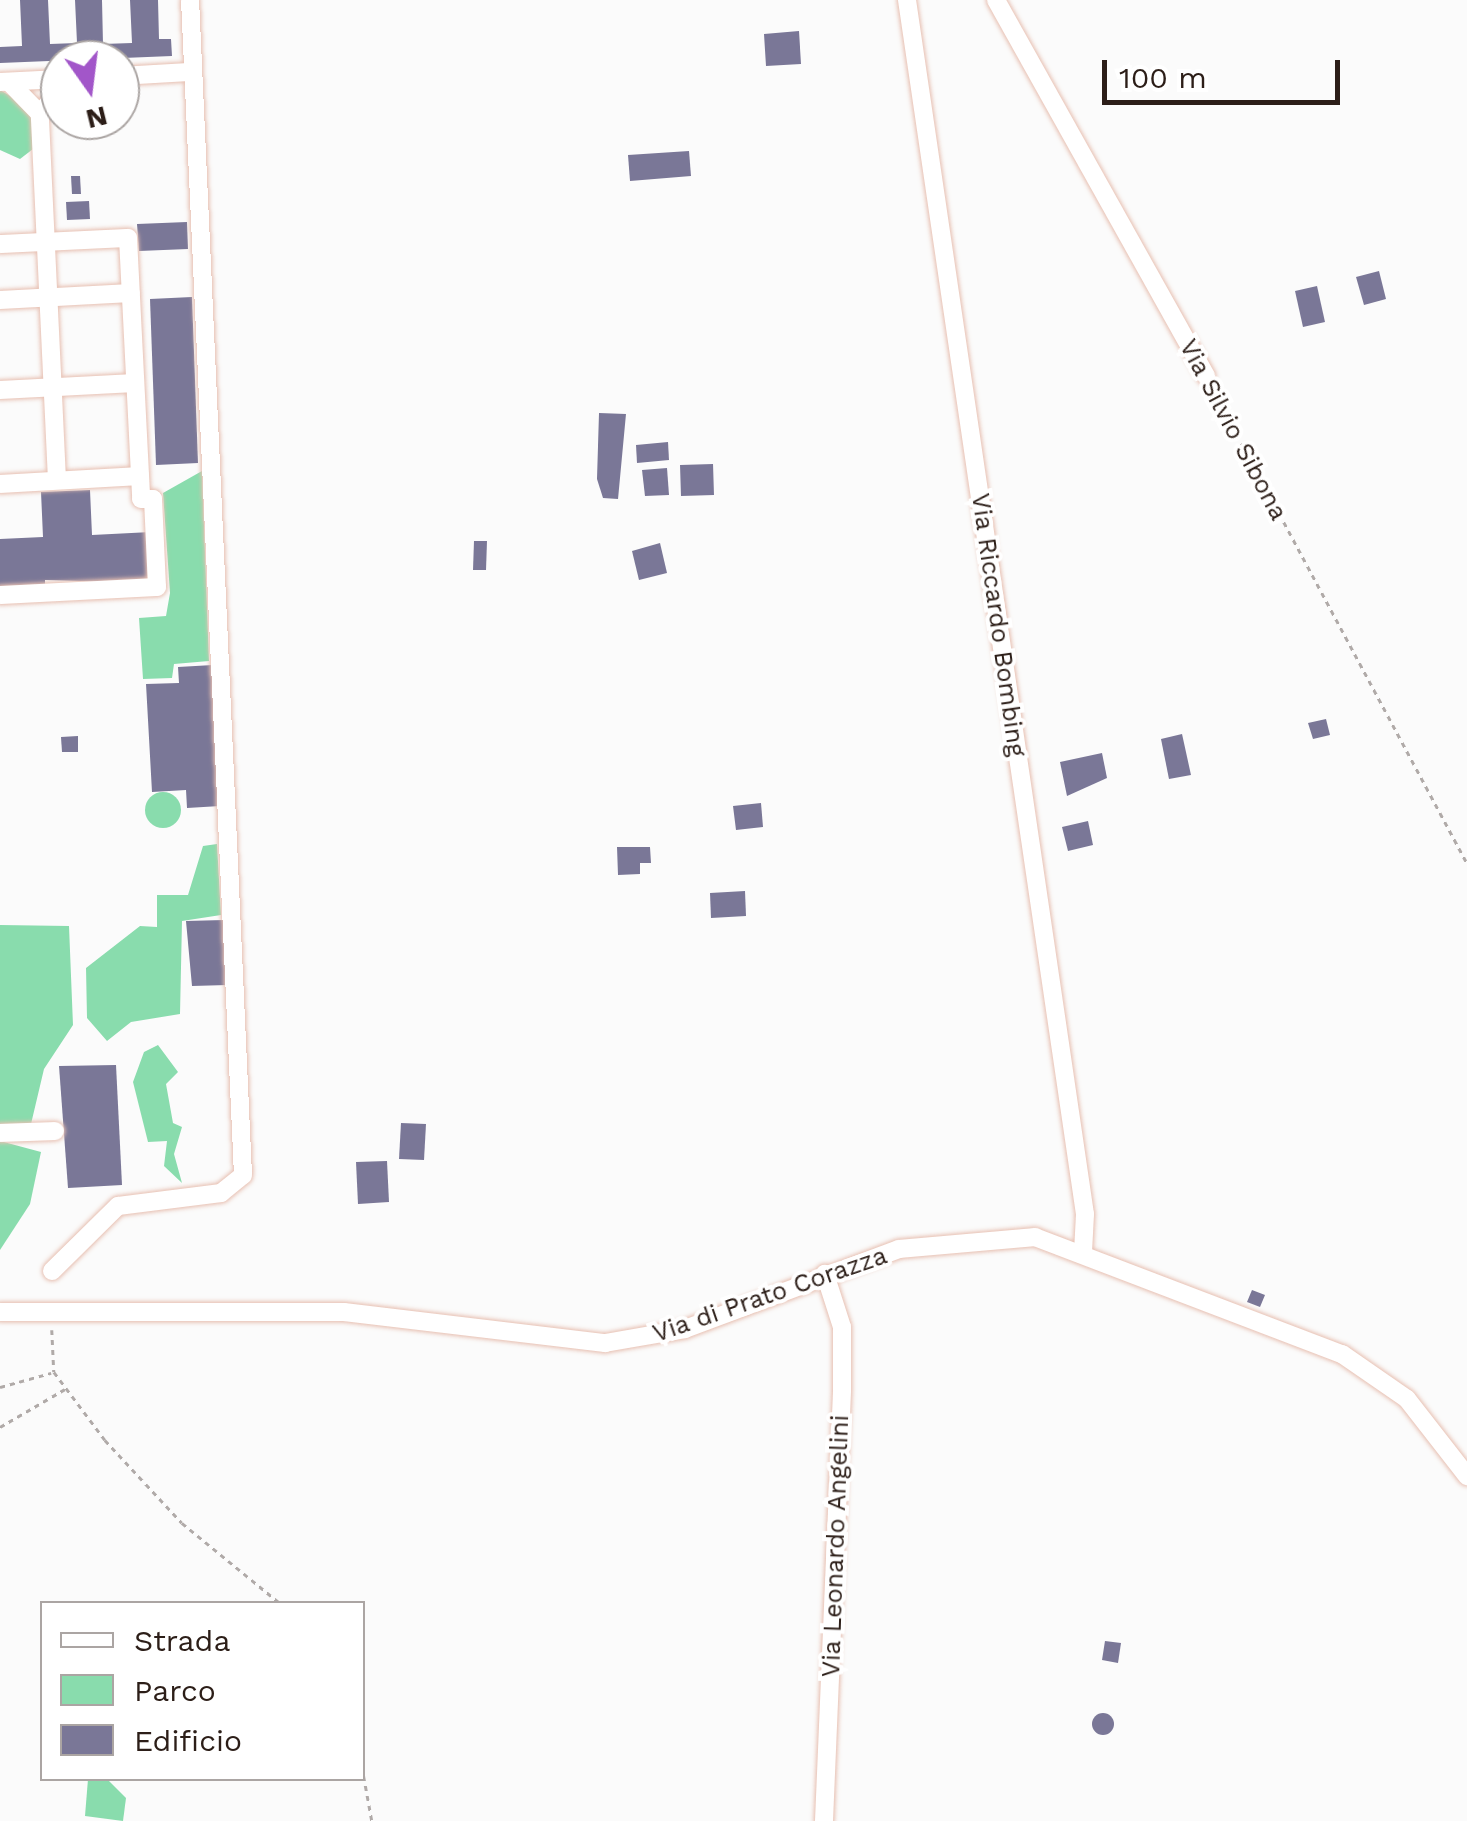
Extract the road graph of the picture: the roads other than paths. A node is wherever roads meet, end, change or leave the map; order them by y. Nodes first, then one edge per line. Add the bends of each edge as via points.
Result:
1 (190, 0) edge
2 (906, 0) edge
3 (996, 0) edge
4 (189, 72) junction
5 (140, 75) edge
6 (40, 80) edge
7 (4, 82) edge
8 (40, 114) edge
9 (41, 140) edge
10 (46, 242) junction
11 (0, 244) edge
12 (131, 293) junction
13 (48, 298) junction
14 (0, 300) edge
15 (1206, 376) road end
16 (135, 383) junction
17 (53, 387) junction
18 (0, 390) edge
19 (140, 476) junction
20 (57, 480) junction
21 (0, 484) edge
22 (0, 594) edge
23 (54, 1131) dead end
24 (0, 1133) edge
25 (1083, 1250) junction
26 (52, 1272) dead end
27 (825, 1274) junction
28 (0, 1312) edge
29 (1467, 1476) edge
30 (824, 1821) edge

1 - 4 street
2 - 25 street, Via Riccardo Bombing via 1085,1214
3 - 15 street, Via Silvio Sibona
4 - 5 street
4 - 26 street via 243,1175 221,1193 118,1206
6 - 7 street
7 - 8 street
9 - 10 street
10 - 11 street
10 - 12 street via 128,238
10 - 13 street
12 - 13 street
12 - 16 street
13 - 14 street
13 - 17 street
16 - 17 street
16 - 19 street
17 - 18 street
17 - 20 street
19 - 20 street
19 - 22 street via 141,500 153,498 157,587
20 - 21 street
23 - 24 street
25 - 27 street, Via di Prato Corazza via 1035,1237 956,1239
25 - 29 street, Via di Prato Corazza via 1355,1362 1407,1399
27 - 28 street, Via di Prato Corazza via 686,1329 605,1343 344,1312
27 - 30 street, Via Leonardo Angelini via 842,1326 842,1390

